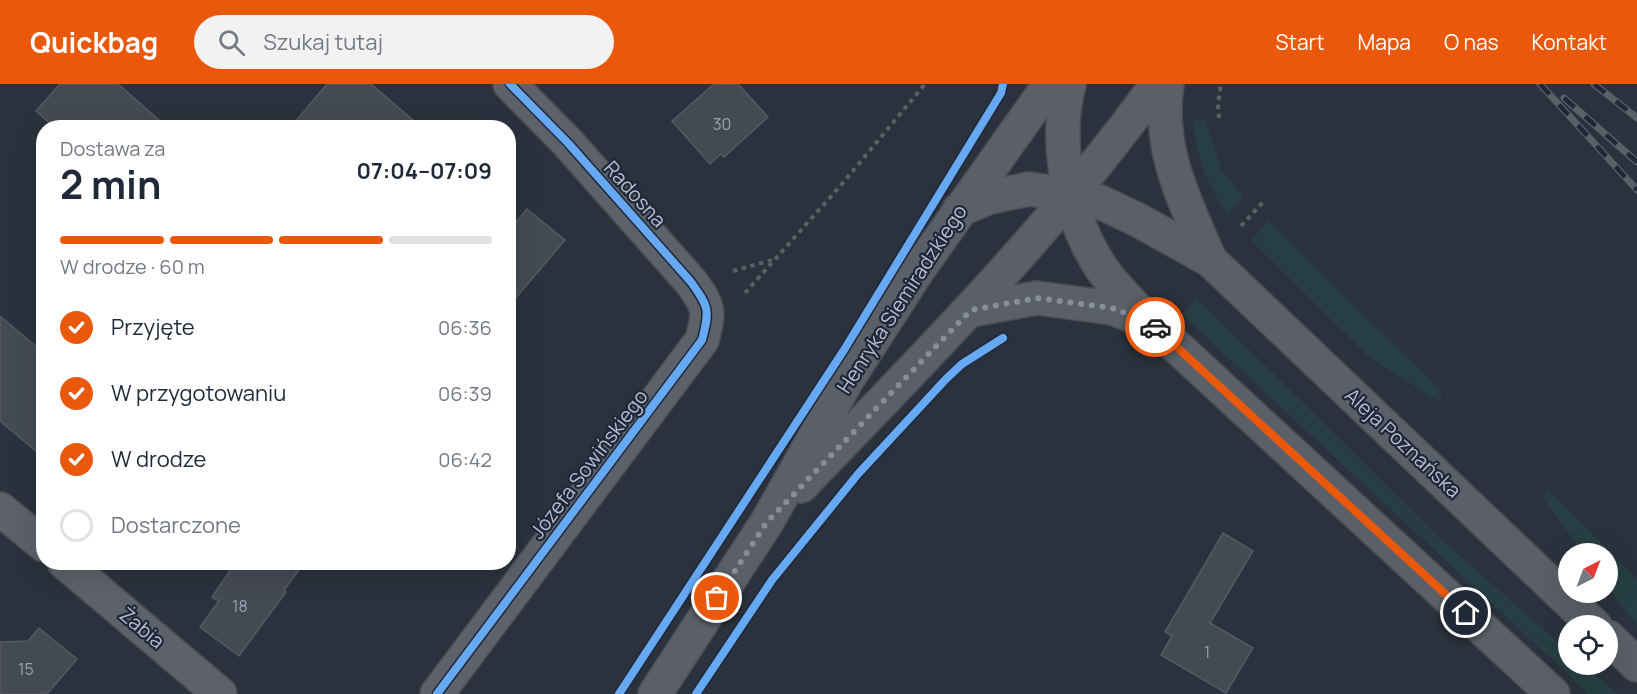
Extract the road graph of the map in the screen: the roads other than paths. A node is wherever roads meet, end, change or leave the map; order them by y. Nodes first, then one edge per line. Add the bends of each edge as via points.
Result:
1 (510, 84) edge
2 (1050, 84) edge
3 (1069, 84) edge
4 (1157, 84) edge
5 (1167, 84) edge
6 (1072, 195) junction
7 (959, 210) junction
8 (1210, 260) junction
9 (971, 310) junction
10 (1151, 323) junction
11 (702, 340) joint
12 (0, 509) edge
13 (767, 522) junction
14 (36, 538) edge
15 (73, 570) edge
16 (1583, 615) edge
17 (1618, 647) edge
18 (1637, 665) edge
19 (220, 694) edge
20 (437, 694) edge
21 (655, 694) edge
22 (1553, 694) edge

1 - 11 street, Radosna via 568,143 691,282 707,308
2 - 7 main road, Henryka Siemiradzkiego
3 - 6 main road via 1063,142
4 - 6 main road, Henryka Siemiradzkiego
5 - 8 main road, Aleja Poznańska via 1164,124 1171,166
6 - 7 main road, Aleja Poznańska via 1029,189 990,197
6 - 8 main road, Aleja Poznańska via 1129,215
6 - 9 main road, Henryka Siemiradzkiego
6 - 10 main road via 1076,217 1102,268
7 - 13 main road, Henryka Siemiradzkiego via 847,380
8 - 16 main road, Aleja Poznańska
9 - 10 main road via 1037,298 1112,308
9 - 13 main road, Henryka Siemiradzkiego
10 - 22 main road
11 - 20 street, Józefa Sowińskiego
12 - 14 street
13 - 21 main road, Henryka Siemiradzkiego
15 - 19 street, Żabia
17 - 18 main road

